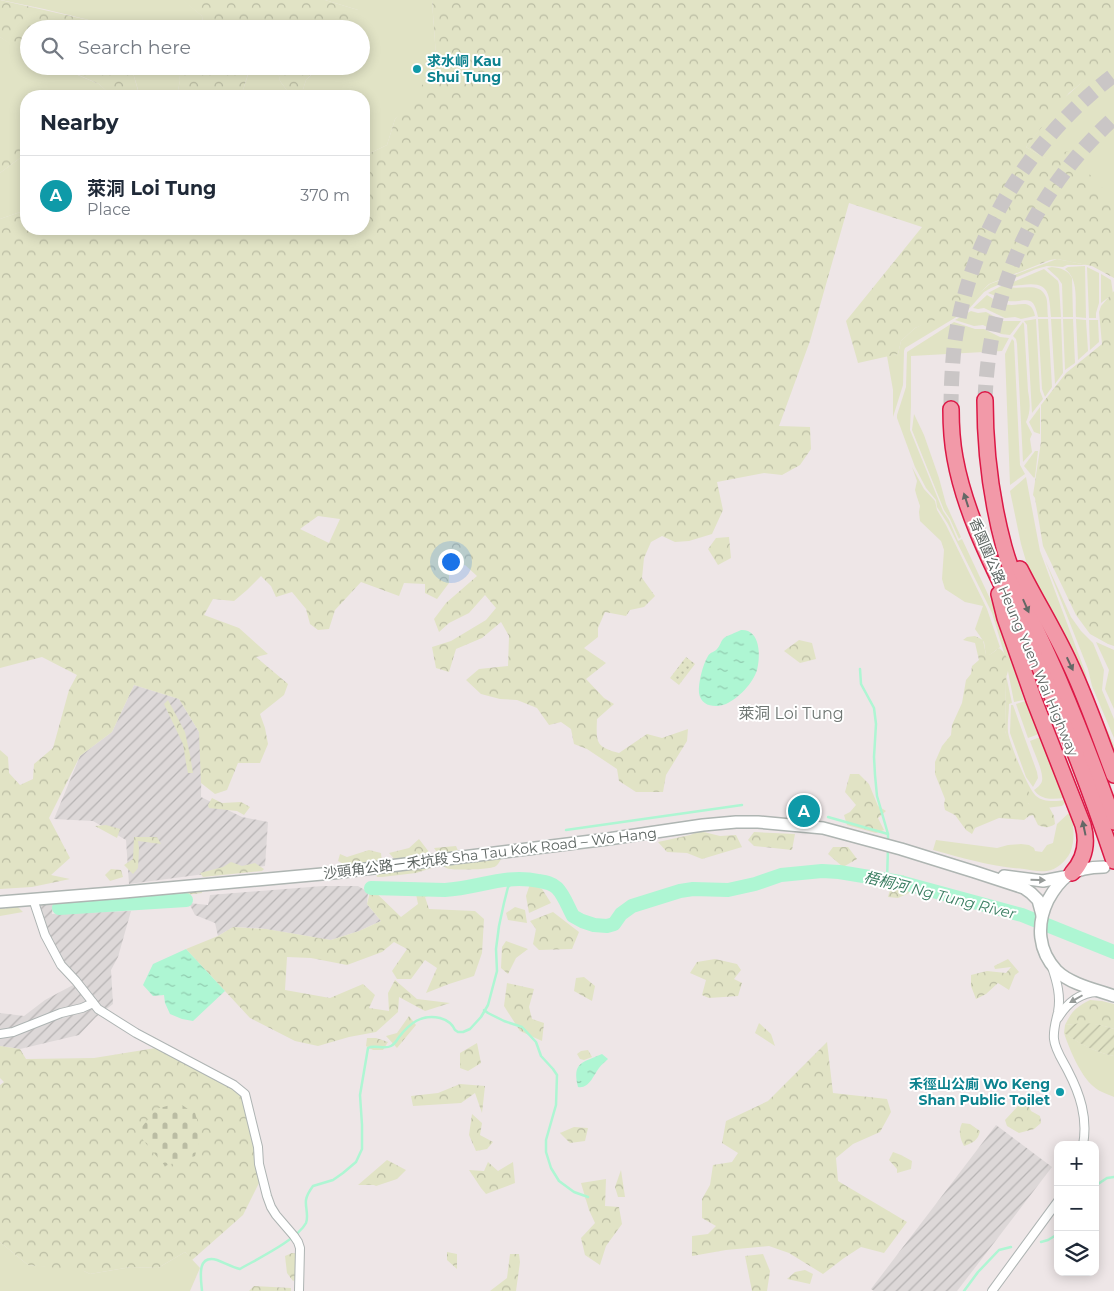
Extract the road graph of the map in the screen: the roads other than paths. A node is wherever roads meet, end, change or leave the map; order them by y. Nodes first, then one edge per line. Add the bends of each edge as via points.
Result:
1 (985, 400) tunnel mouth
2 (951, 409) tunnel mouth
3 (999, 527) junction
4 (990, 561) junction
5 (1114, 775) edge
6 (1097, 792) junction
7 (1114, 822) edge
8 (1109, 864) edge
9 (975, 872) junction
10 (1070, 875) junction
11 (33, 899) junction
12 (1042, 901) junction
13 (0, 902) edge
14 (1048, 959) junction
15 (1109, 994) edge
16 (93, 1002) junction
17 (1056, 1021) junction
18 (0, 1034) edge
19 (1083, 1141) edge
20 (1054, 1206) edge
21 (298, 1291) edge
22 (992, 1291) edge

1 - 3 highway, 香園圍公路 Heung Yuen Wai Highway via 989,461
4 -> 2 highway, 香園圍公路 Heung Yuen Wai Highway via 959,475
3 -> 5 highway via 1070,664
3 -> 6 highway, 香園圍公路 Heung Yuen Wai Highway via 1018,587 1059,680
4 - 6 highway, 香園圍公路 Heung Yuen Wai Highway
10 -> 4 highway via 1085,851 1083,825 1005,618
6 - 7 highway, 香園圍公路 Heung Yuen Wai Highway
6 - 8 highway, 香園圍公路 Heung Yuen Wai Highway
8 - 10 main road, 沙頭角公路－禾坑段 Sha Tau Kok Road – Wo Hang
9 -> 10 main road, 沙頭角公路－禾坑段 Sha Tau Kok Road – Wo Hang via 1036,881
9 - 11 main road, 沙頭角公路－禾坑段 Sha Tau Kok Road – Wo Hang via 813,826 736,822 333,873
9 - 12 main road, 沙頭角公路－禾坑段 Sha Tau Kok Road – Wo Hang via 1024,888
10 - 12 main road
11 - 13 main road, 沙頭角公路－禾坑段 Sha Tau Kok Road – Wo Hang
11 - 16 street via 45,935 61,965
12 - 14 main road via 1040,933
14 - 15 main road via 1066,977
14 - 17 street via 1059,993
15 -> 17 street via 1089,993 1076,998
16 - 18 street
16 - 21 street via 98,1009 136,1033 245,1094 267,1196 276,1215 300,1248
17 - 19 street via 1054,1042 1075,1083 1081,1103
20 - 22 street

